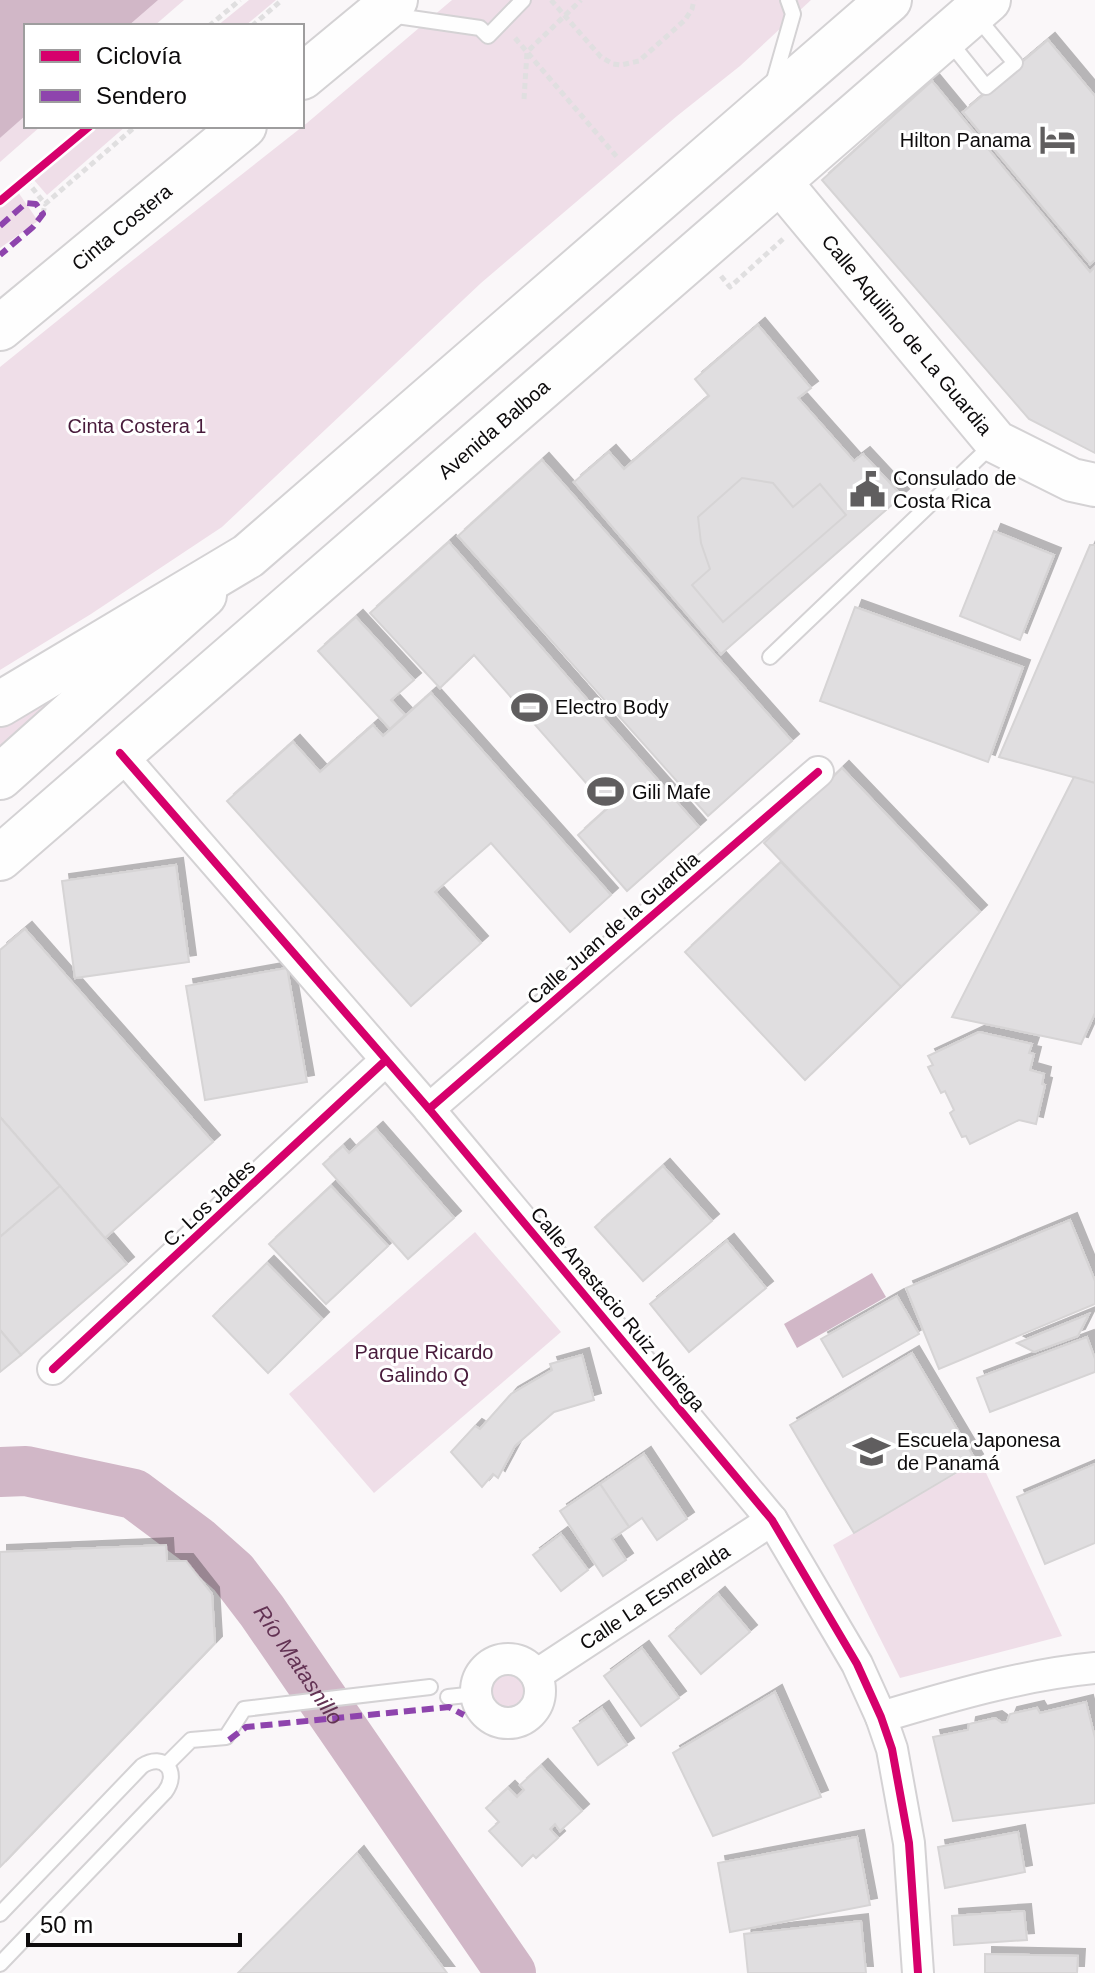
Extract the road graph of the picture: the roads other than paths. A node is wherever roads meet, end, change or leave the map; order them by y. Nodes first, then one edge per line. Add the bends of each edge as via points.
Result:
1 (523, 0) edge
2 (788, 0) edge
3 (877, 5) edge
4 (387, 7) edge
5 (969, 16) edge
6 (304, 75) edge
7 (766, 107) junction
8 (242, 128) edge
9 (779, 181) junction
10 (0, 328) edge
11 (996, 442) junction
12 (1095, 485) edge
13 (248, 556) junction
14 (770, 657) dead end
15 (0, 704) edge
16 (120, 753) junction
17 (818, 772) dead end
18 (0, 777) edge
19 (0, 858) edge
20 (386, 1060) junction
21 (429, 1109) junction
22 (53, 1369) dead end
23 (772, 1520) junction
24 (1095, 1668) edge
25 (536, 1675) junction
26 (430, 1687) dead end
27 (881, 1717) junction
28 (166, 1765) junction
29 (0, 1914) edge
30 (0, 1964) edge
31 (918, 1973) edge

1 - 4 lane via 488,36 480,28
2 - 7 lane via 793,14
3 - 7 main road
4 - 6 main road
5 - 9 main road, Avenida Balboa
7 - 13 main road
8 - 10 main road, Cinta Costera
9 - 11 street, Calle Aquilino de La Guardia
9 - 16 main road, Avenida Balboa
11 - 12 street, Calle Aquilino de La Guardia via 1072,480
11 - 14 lane
13 - 15 main road
13 - 18 main road
16 - 19 main road, Avenida Balboa
16 - 20 street, Calle Anastacio Ruiz Noriega
17 - 21 street, Calle Juan de la Guardia
20 - 21 street, Calle Anastacio Ruiz Noriega
20 - 22 street, C. Los Jades
21 - 23 street, Calle Anastacio Ruiz Noriega
23 - 25 street, Calle La Esmeralda
23 - 27 street, Calle Anastacio Ruiz Noriega via 857,1664
24 - 27 street via 966,1692
25 - 25 street via 538,1703 518,1722 491,1718 462,1696 494,1663 512,1659
26 - 28 lane via 244,1709 226,1737 191,1740
27 - 31 street, Calle Anastacio Ruiz Noriega via 909,1843
28 - 29 lane via 152,1761 142,1766
28 - 30 lane via 172,1778 165,1792

